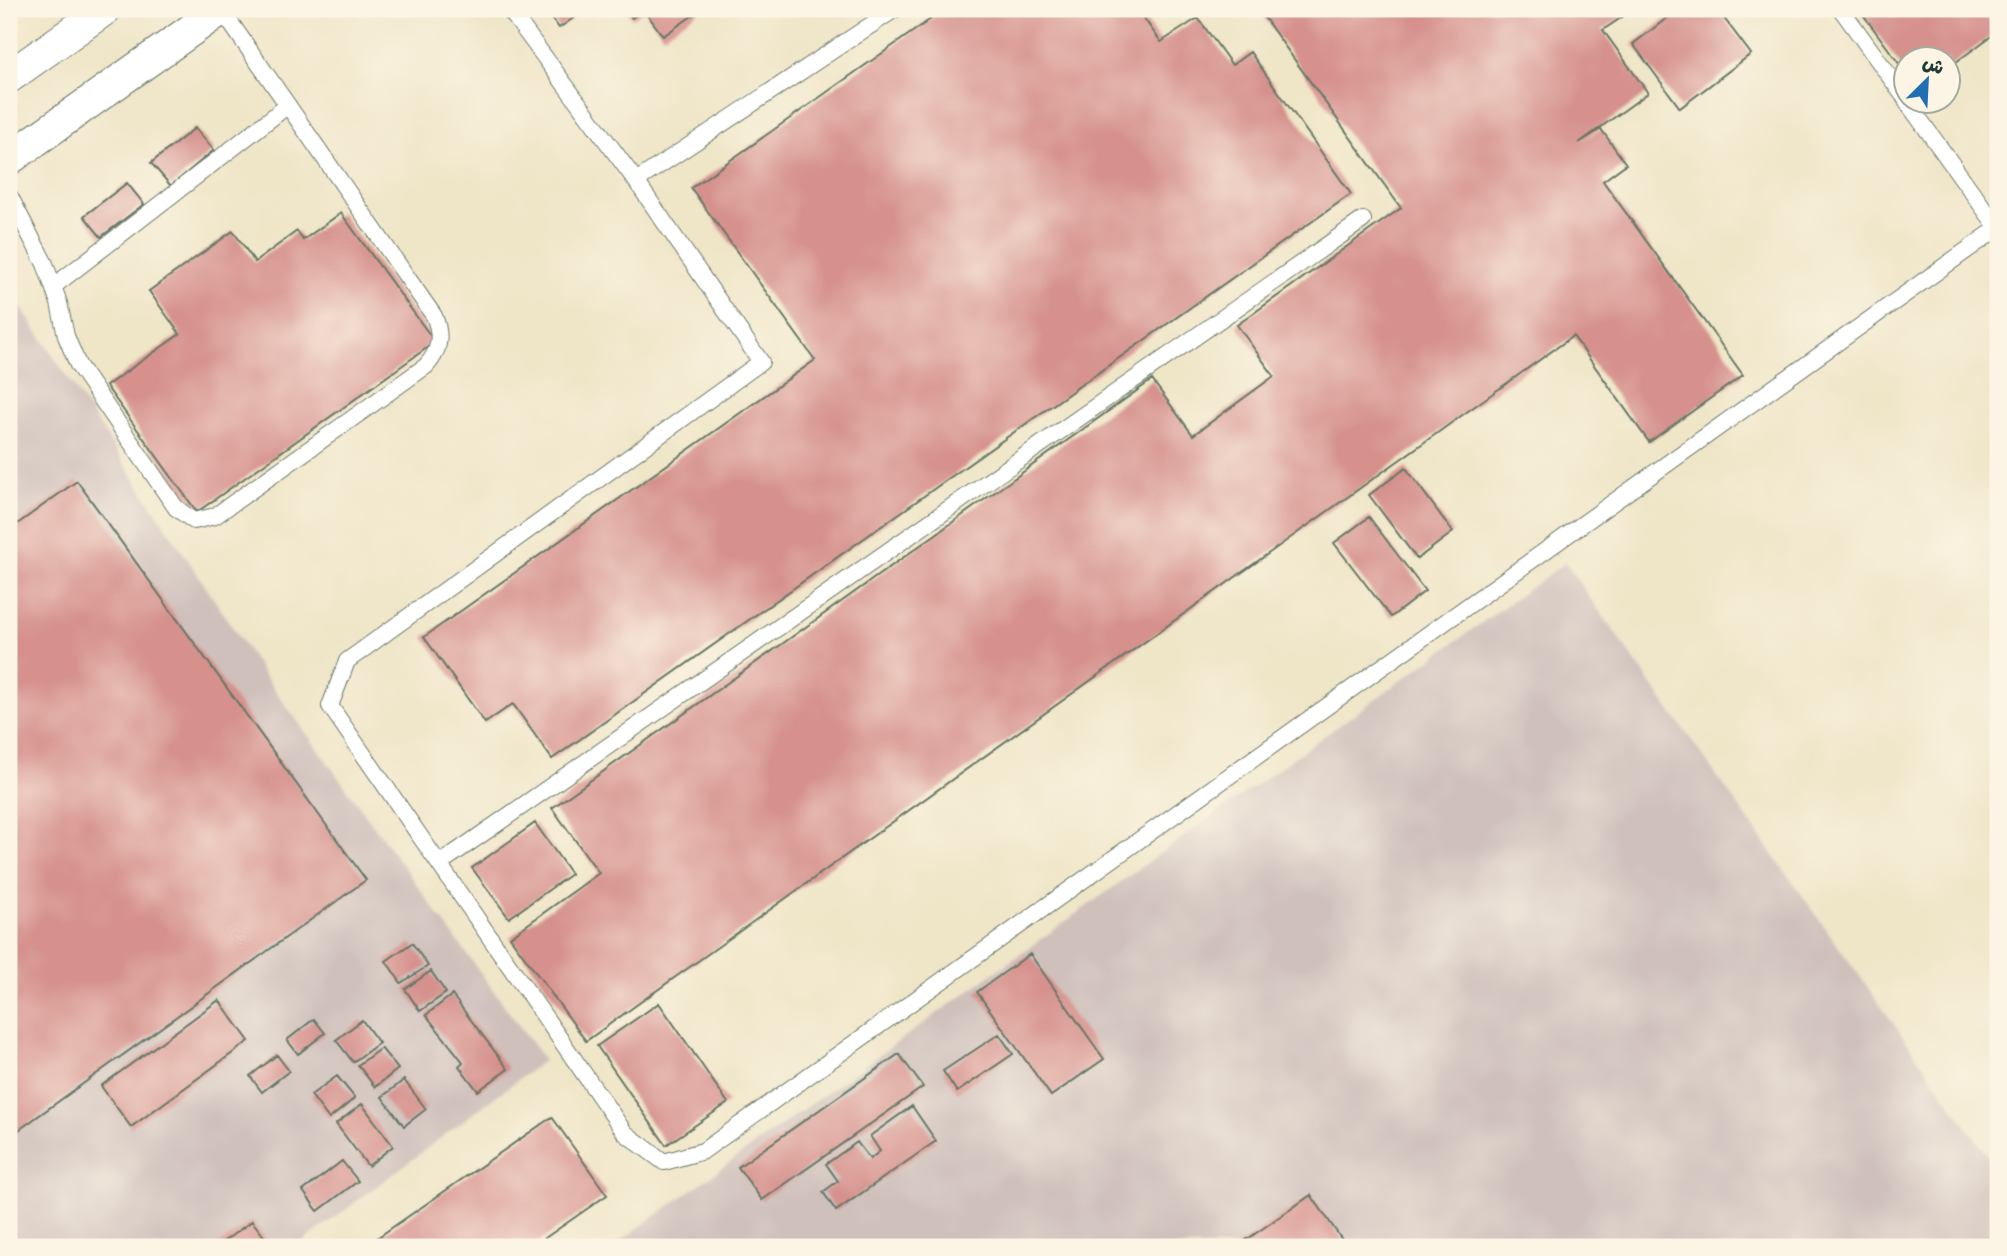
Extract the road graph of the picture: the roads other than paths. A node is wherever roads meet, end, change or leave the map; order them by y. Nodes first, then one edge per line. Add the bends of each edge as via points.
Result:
1 (105, 9) edge
2 (221, 9) edge
3 (509, 9) edge
4 (895, 9) edge
5 (1840, 9) edge
6 (9, 77) edge
7 (1892, 81) edge
8 (287, 106) junction
9 (1918, 116) edge
10 (9, 159) edge
11 (636, 180) junction
12 (9, 195) edge
13 (1363, 220) dead end
14 (1998, 228) edge
15 (54, 286) junction
16 (439, 864) junction

1 - 6 street
2 - 8 lane
2 - 10 street
3 - 11 lane
4 - 11 lane
5 - 7 lane
8 - 15 lane
8 - 15 lane via 434,316 439,327 438,348 426,366 215,516 194,521 176,508 78,365
9 - 14 lane
11 - 16 lane via 761,362 347,661 330,706
12 - 15 lane
13 - 16 lane
14 - 16 lane via 703,1151 664,1162 625,1133

